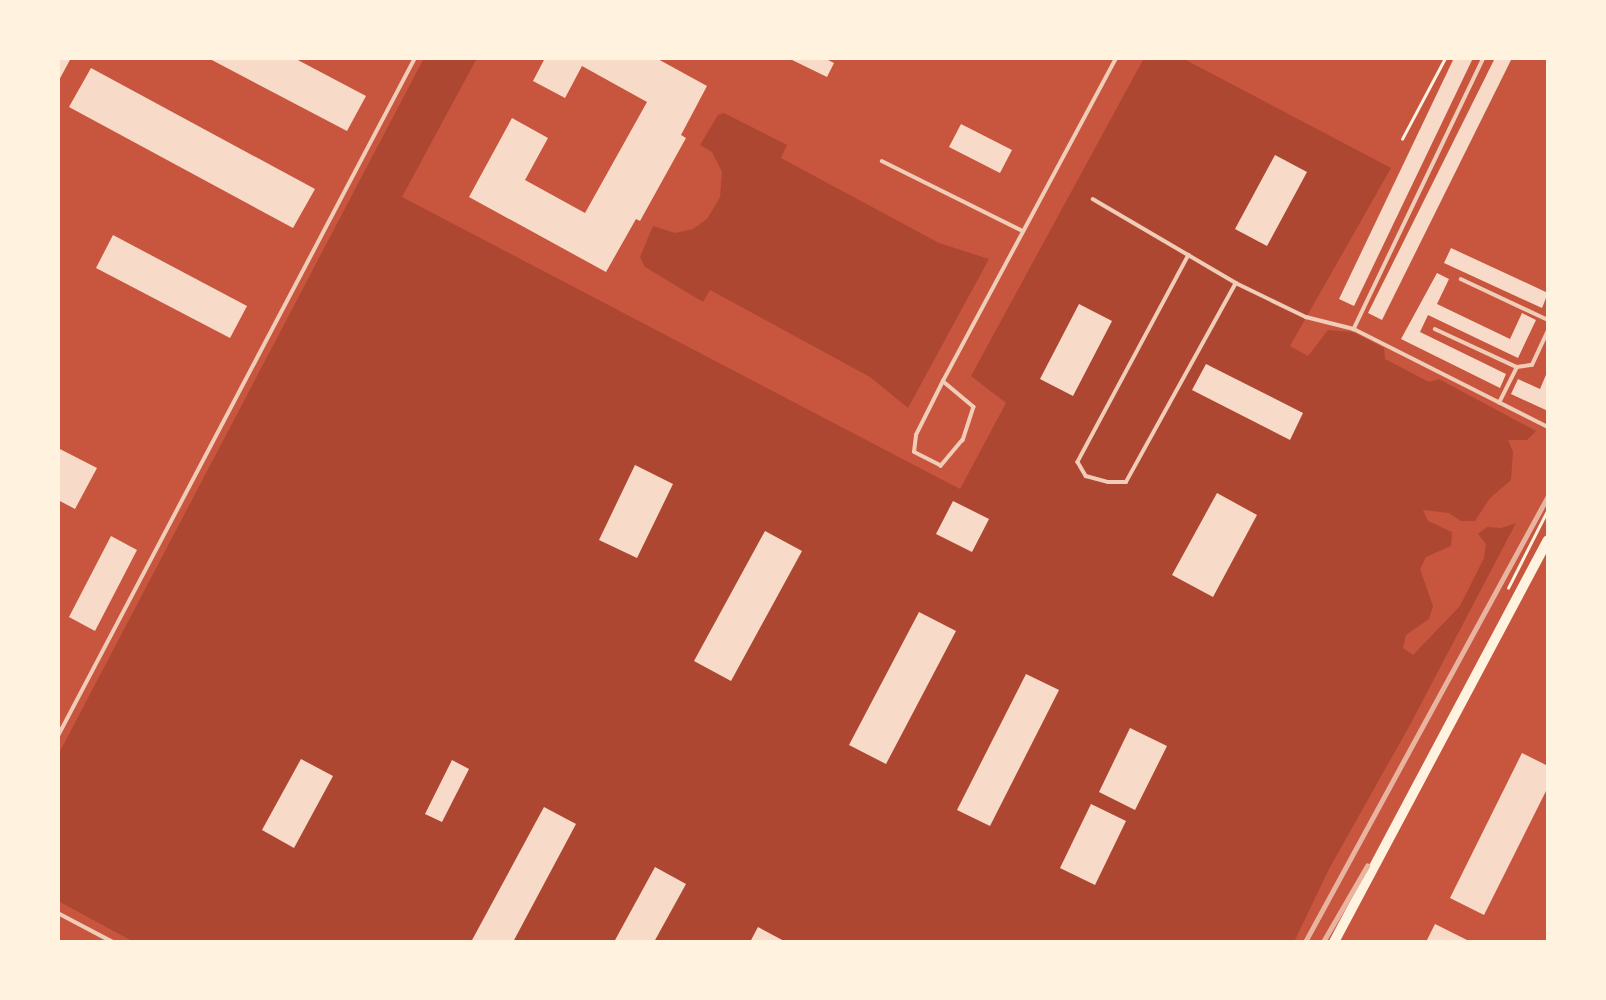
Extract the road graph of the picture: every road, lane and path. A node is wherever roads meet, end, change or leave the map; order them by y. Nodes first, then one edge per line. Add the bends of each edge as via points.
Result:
1 (415, 58) edge
2 (1116, 58) edge
3 (1445, 58) edge
4 (1484, 58) edge
5 (1402, 139) dead end
6 (882, 161) dead end
7 (1093, 199) dead end
8 (1023, 231) junction
9 (1189, 255) junction
10 (1461, 279) dead end
11 (1236, 283) junction
12 (1548, 320) edge
13 (1354, 329) junction
14 (1435, 329) dead end
15 (1548, 331) edge
16 (1517, 367) junction
17 (943, 381) junction
18 (1499, 403) junction
19 (1548, 427) edge
20 (1548, 540) edge
21 (58, 736) edge
22 (58, 912) edge
23 (113, 942) edge
24 (1334, 942) edge

1 - 21 lane
2 - 8 lane
3 - 5 path
4 - 13 lane
6 - 8 lane
7 - 9 lane
8 - 17 lane
9 - 11 lane
9 - 11 lane via 1078,462 1086,476 1126,482
10 - 12 lane
11 - 13 lane via 1306,317
13 - 18 lane
14 - 16 lane
15 - 16 lane via 1532,365
16 - 18 lane
17 - 17 lane via 916,435 914,452 942,466 962,440 975,407
18 - 19 lane
20 - 24 main road
22 - 23 lane

